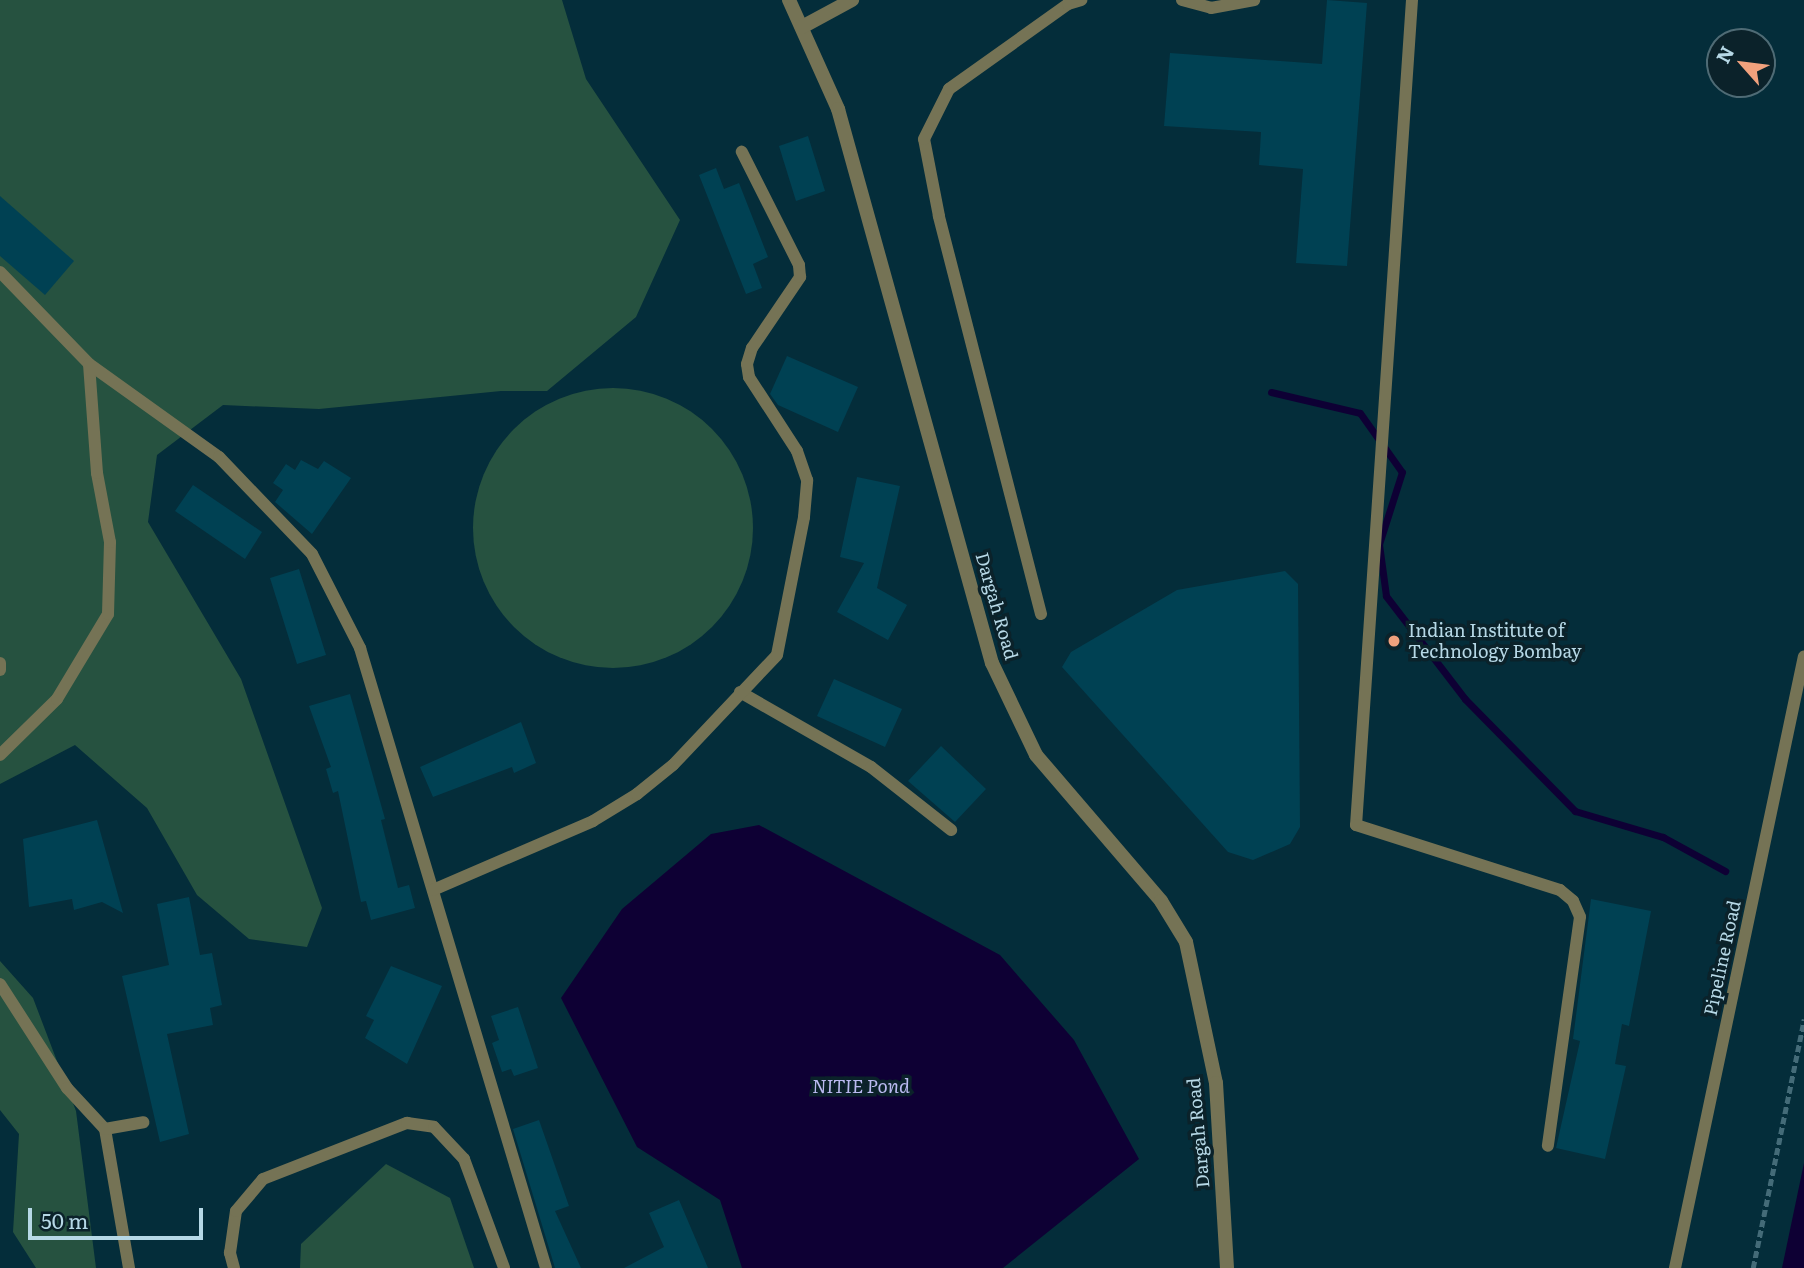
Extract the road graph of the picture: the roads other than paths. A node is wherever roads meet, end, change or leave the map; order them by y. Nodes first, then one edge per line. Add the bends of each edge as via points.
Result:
1 (789, 0) edge
2 (852, 0) edge
3 (1081, 0) edge
4 (1182, 0) edge
5 (1254, 0) edge
6 (1412, 0) edge
7 (802, 27) junction
8 (742, 152) dead end
9 (0, 272) edge
10 (89, 364) junction
11 (1041, 614) dead end
12 (1804, 656) edge
13 (0, 663) edge
14 (0, 670) edge
15 (740, 692) junction
16 (0, 755) edge
17 (951, 830) dead end
18 (433, 890) junction
19 (0, 984) edge
20 (144, 1122) dead end
21 (105, 1129) junction
22 (1548, 1146) dead end
23 (130, 1268) edge
24 (234, 1268) edge
25 (504, 1268) edge
26 (546, 1268) edge
27 (1227, 1268) edge
28 (1675, 1268) edge

1 - 7 street, Dargah Road
2 - 7 street
3 - 11 lane via 1068,4 949,89 924,139 939,216
4 - 5 lane via 1211,8
6 - 22 lane via 1356,825 1560,890 1573,901 1580,917
7 - 27 street, Dargah Road via 838,108 992,663 1036,755 1161,901 1186,942 1216,1083
8 - 15 lane via 799,265 800,277 752,348 749,376 797,451 807,480 777,655
9 - 10 lane
10 - 16 lane via 97,474 110,542 108,614 57,699
10 - 18 lane via 219,457 312,554 360,648
12 - 28 lane, Pipeline Road
13 - 14 lane
15 - 17 lane via 871,767
15 - 18 lane via 673,765 637,794 593,821
18 - 26 lane
19 - 21 lane via 67,1088
20 - 21 lane
21 - 23 lane
24 - 25 lane via 230,1254 236,1211 263,1179 407,1123 435,1127 464,1159

